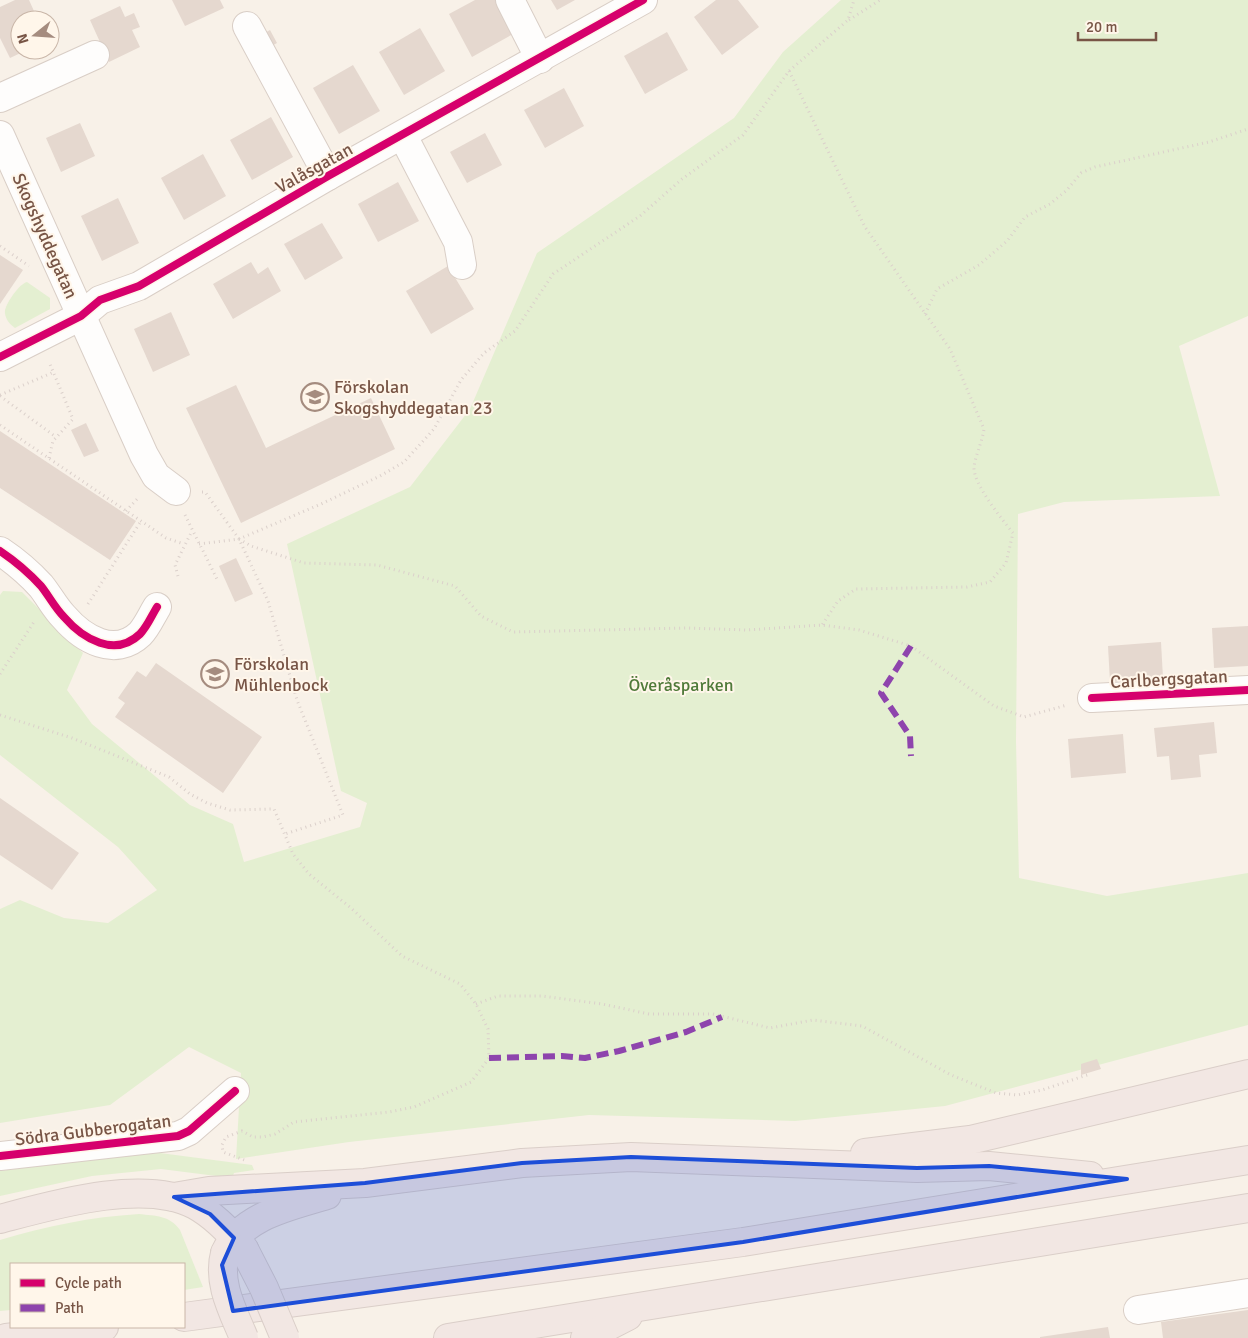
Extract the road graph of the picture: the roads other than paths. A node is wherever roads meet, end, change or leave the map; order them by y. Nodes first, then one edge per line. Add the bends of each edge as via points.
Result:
1 (510, 0) edge
2 (642, 0) edge
3 (247, 26) dead end
4 (95, 55) dead end
5 (540, 59) junction
6 (0, 98) edge
7 (0, 135) edge
8 (403, 136) junction
9 (328, 176) junction
10 (462, 266) dead end
11 (81, 316) junction
12 (0, 357) edge
13 (176, 491) road end
14 (0, 551) edge
15 (157, 607) dead end
16 (1248, 690) edge
17 (1092, 698) road end
18 (1248, 1074) edge
19 (235, 1091) dead end
20 (0, 1156) edge
21 (1248, 1160) edge
22 (800, 1164) junction
23 (1127, 1179) junction
24 (365, 1183) junction
25 (174, 1197) junction
26 (1248, 1208) edge
27 (0, 1219) edge
28 (234, 1246) junction
29 (1248, 1292) edge
30 (653, 1304) junction
31 (1138, 1310) dead end
32 (185, 1318) edge
33 (95, 1328) edge
34 (6, 1338) edge
35 (244, 1338) edge
36 (285, 1338) edge
37 (448, 1338) edge
38 (585, 1338) edge

1 - 5 street
2 - 5 street, Valåsgatan
3 - 9 street
4 - 6 street
5 - 8 street, Valåsgatan
7 - 11 street, Skogshyddegatan
8 - 9 street, Valåsgatan
8 - 10 street via 458,242
9 - 11 street, Valåsgatan via 140,286 100,300
11 - 12 street, Valåsgatan
11 - 13 street, Skogshyddegatan via 144,455 156,476
14 - 15 street via 20,567 65,619 97,643 120,645 140,634
16 - 17 street, Carlbergsgatan
18 - 22 highway via 970,1140
19 - 20 street, Södra Gubberogatan via 189,1131 178,1136
21 - 23 highway
22 - 23 highway via 917,1168 989,1166
22 - 24 highway via 631,1157 522,1163
23 - 32 highway via 743,1242
24 - 25 highway via 209,1191
24 - 28 highway via 271,1214 245,1228
25 - 27 highway via 136,1194 92,1198
25 - 28 highway via 210,1214
26 - 30 highway
28 - 35 highway, bridge via 222,1265 226,1293
28 - 36 highway, bridge via 258,1274
29 - 31 street
30 - 37 highway
30 - 38 highway
33 - 34 highway

